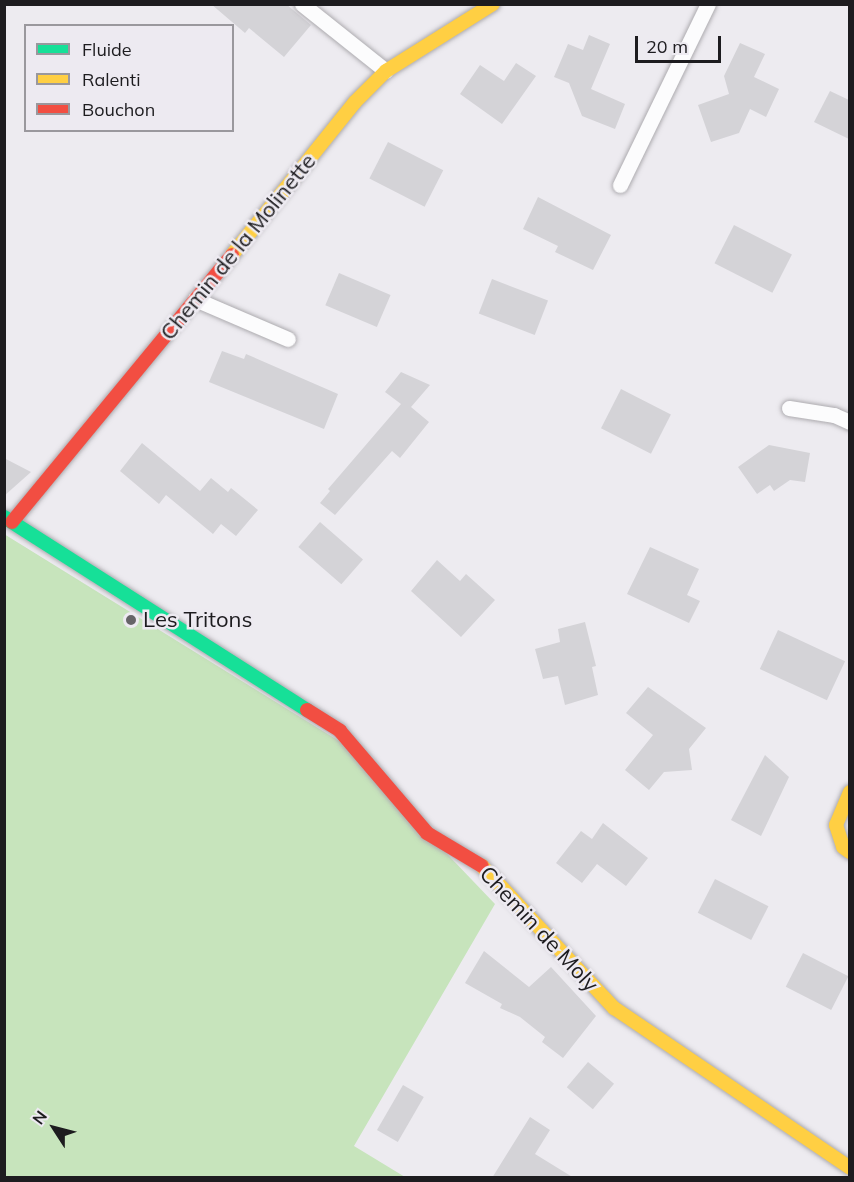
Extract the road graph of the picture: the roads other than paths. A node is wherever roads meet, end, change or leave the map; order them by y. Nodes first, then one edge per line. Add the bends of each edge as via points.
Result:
1 (302, 4) edge
2 (708, 4) edge
3 (485, 6) edge
4 (387, 71) junction
5 (620, 185) dead end
6 (195, 299) junction
7 (288, 339) dead end
8 (789, 408) dead end
9 (849, 422) edge
10 (8, 519) edge
11 (849, 792) edge
12 (849, 852) edge
13 (849, 1168) edge

1 - 4 lane
2 - 5 lane
3 - 4 street, Chemin de la Molinette
4 - 6 street, Chemin de la Molinette via 356,102
6 - 7 lane
6 - 10 street, Chemin de la Molinette via 63,464
8 - 9 lane via 834,414
10 - 13 street, Chemin de Moly via 340,731 427,833 488,869 614,1008
11 - 12 street via 836,825 843,847

